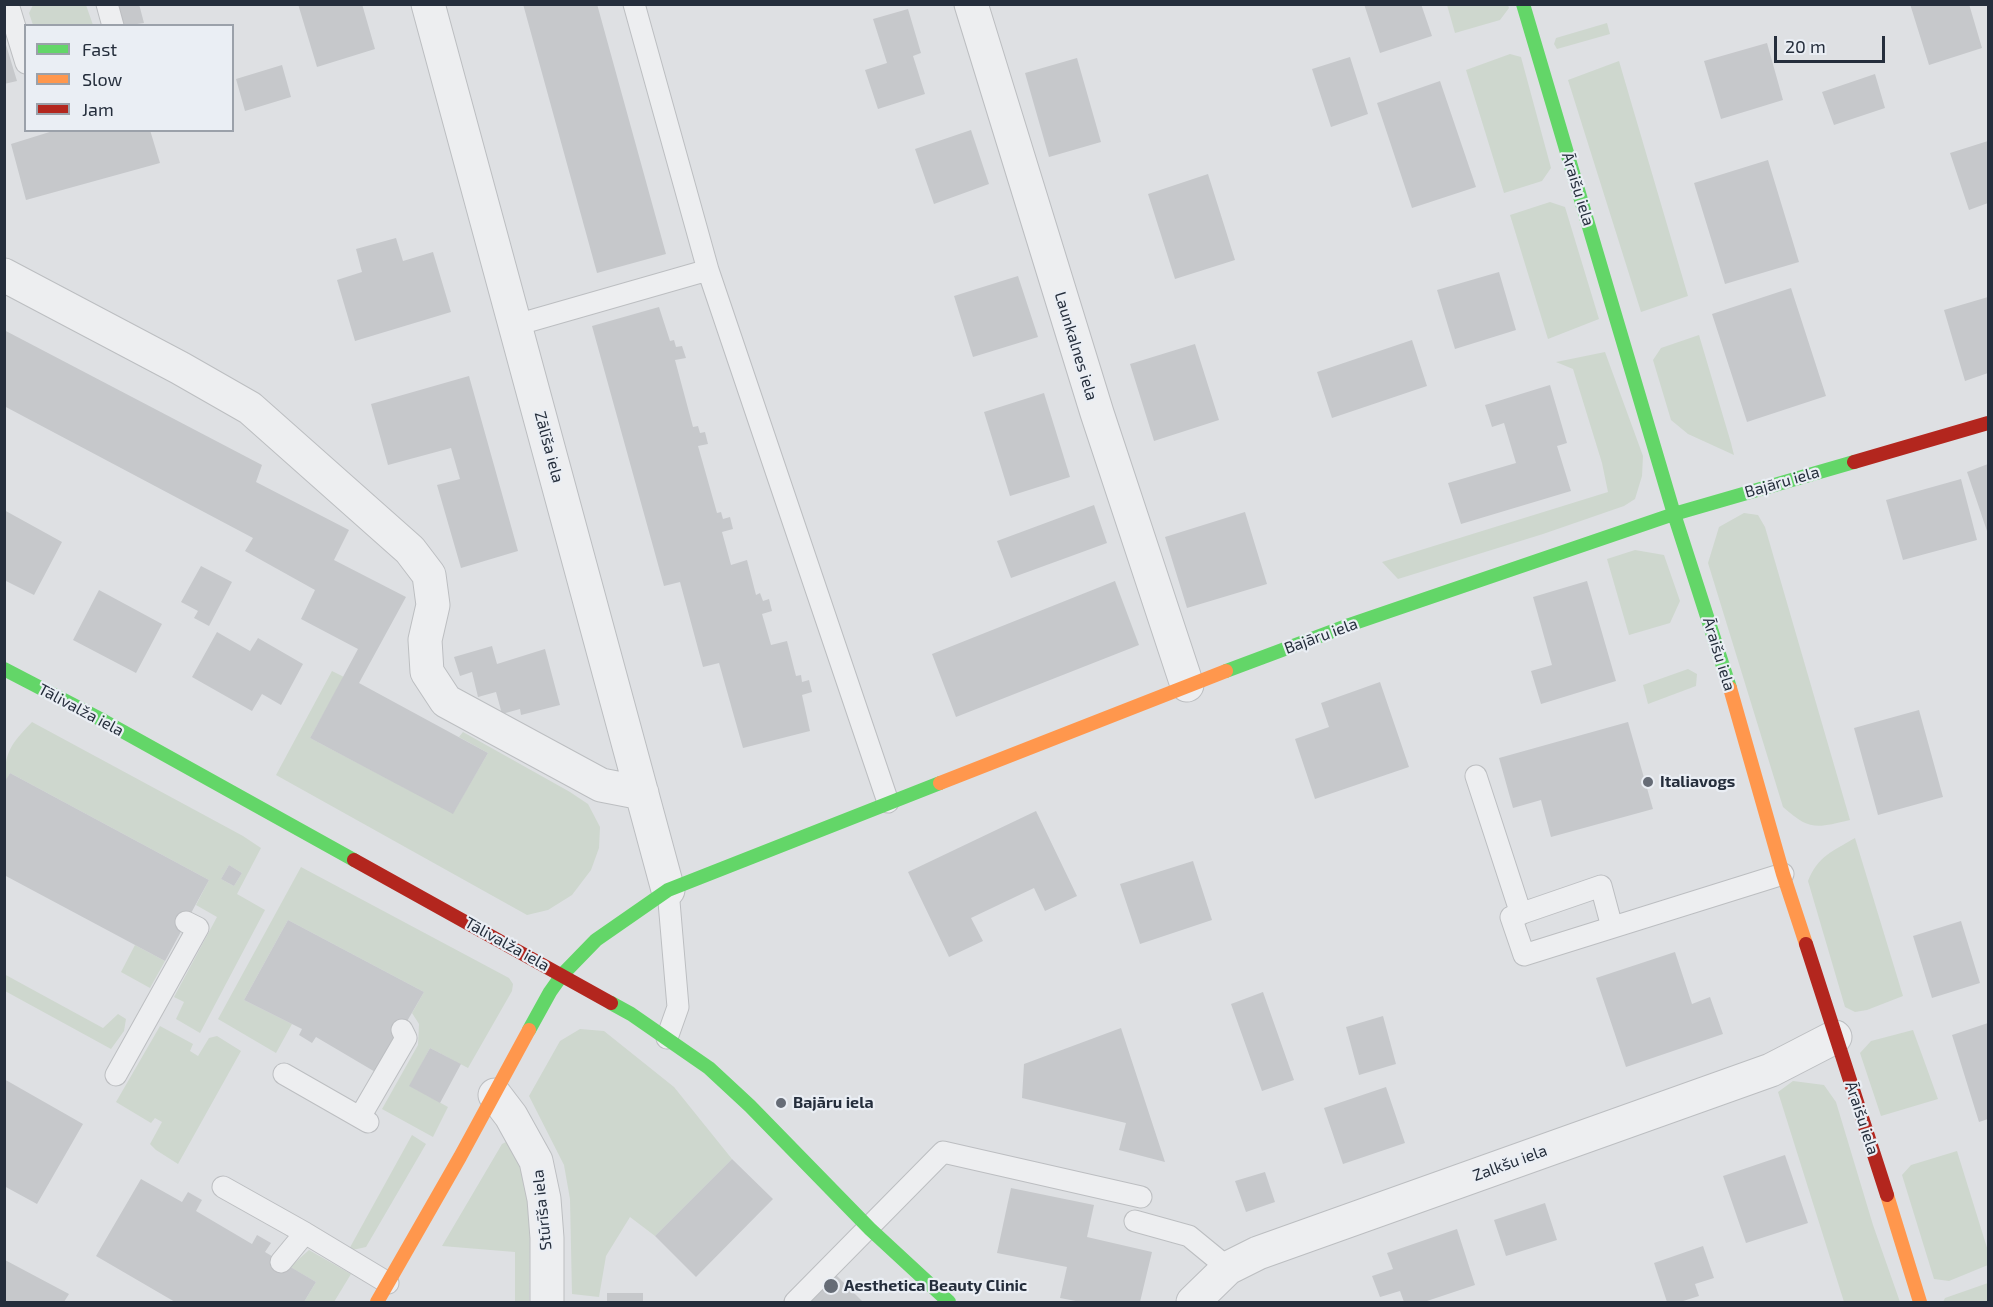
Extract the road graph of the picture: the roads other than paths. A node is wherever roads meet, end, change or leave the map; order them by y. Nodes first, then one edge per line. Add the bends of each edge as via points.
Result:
1 (8, 4) edge
2 (107, 4) edge
3 (428, 4) edge
4 (634, 4) edge
5 (971, 4) edge
6 (1522, 4) edge
7 (112, 24) edge
8 (24, 56) edge
9 (708, 270) junction
10 (4, 275) edge
11 (516, 325) junction
12 (1989, 423) edge
13 (1674, 514) junction
14 (4, 669) edge
15 (1187, 685) junction
16 (1476, 776) dead end
17 (642, 793) junction
18 (888, 802) junction
19 (1784, 874) junction
20 (668, 890) junction
21 (1521, 914) junction
22 (186, 922) dead end
23 (1612, 927) junction
24 (562, 975) junction
25 (402, 1030) dead end
26 (1835, 1037) junction
27 (667, 1038) junction
28 (284, 1074) dead end
29 (116, 1075) dead end
30 (495, 1095) junction
31 (223, 1187) dead end
32 (1141, 1197) dead end
33 (1135, 1221) dead end
34 (870, 1229) junction
35 (305, 1233) junction
36 (281, 1262) dead end
37 (1228, 1268) junction
38 (388, 1283) junction
39 (377, 1302) edge
40 (548, 1302) edge
41 (795, 1302) edge
42 (949, 1302) edge
43 (1193, 1302) edge
44 (1920, 1302) edge

1 - 8 lane
2 - 7 lane
3 - 11 street, Zālīša iela
4 - 9 lane
5 - 15 street, Launkalnes iela via 1097,413
6 - 13 street, Āraišu iela
9 - 11 lane
9 - 18 lane
10 - 17 street via 250,408 410,550 429,576 433,605 424,640 427,672 446,701 601,786
11 - 17 street, Zālīša iela
12 - 13 street, Bajāru iela
13 - 15 street, Bajāru iela
13 - 19 street, Āraišu iela
14 - 24 street, Tālivalža iela
15 - 18 street, Bajāru iela
16 - 21 lane
17 - 20 street, Zālīša iela
18 - 20 street, Bajāru iela
19 - 23 lane
19 - 26 street, Āraišu iela
20 - 24 street, Bajāru iela via 596,940
20 - 27 lane via 678,1007
21 - 23 lane via 1600,886
21 - 23 lane via 1511,917 1524,955
22 - 29 lane via 198,928
24 - 27 street, Tālivalža iela
24 - 30 street, Bajāru iela
25 - 28 lane via 406,1038 364,1120
26 - 37 street, Zalkšu iela via 1770,1070 1269,1249
26 - 44 street, Āraišu iela
27 - 34 street, Tālivalža iela via 709,1068 750,1106
30 - 38 street, Bajāru iela
30 - 40 street, Stūrīša iela via 537,1161 544,1199
31 - 35 lane
32 - 34 lane via 943,1152
33 - 37 lane via 1189,1236
34 - 41 lane
34 - 42 street, Tālivalža iela
35 - 36 lane
35 - 38 lane
37 - 43 street, Zalkšu iela
38 - 39 street, Bajāru iela

